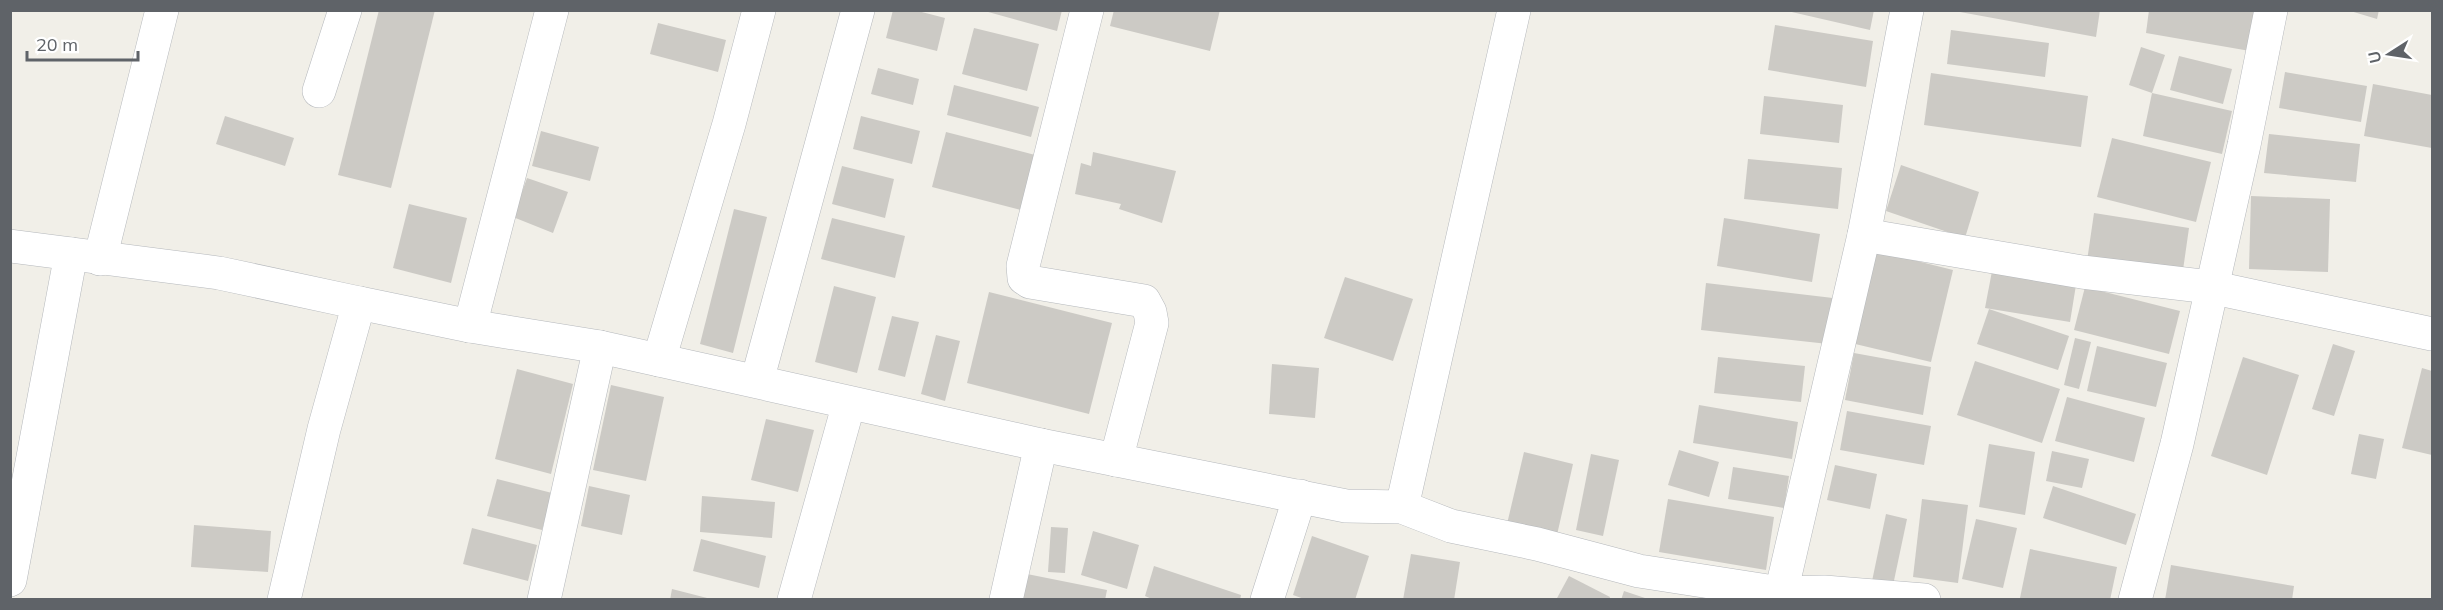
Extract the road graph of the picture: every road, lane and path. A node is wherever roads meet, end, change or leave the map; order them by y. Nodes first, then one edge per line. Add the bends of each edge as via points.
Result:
1 (162, 10) edge
2 (345, 10) edge
3 (552, 10) edge
4 (759, 10) edge
5 (858, 10) edge
6 (1087, 10) edge
7 (1514, 10) edge
8 (1907, 10) edge
9 (2271, 10) edge
10 (319, 91) dead end
11 (1864, 235) junction
12 (10, 246) edge
13 (86, 257) junction
14 (2210, 287) junction
15 (359, 303) junction
16 (470, 326) junction
17 (2433, 334) edge
18 (600, 347) junction
19 (659, 360) junction
20 (757, 381) junction
21 (849, 404) junction
22 (1041, 445) junction
23 (1116, 460) junction
24 (1300, 496) junction
25 (1402, 507) junction
26 (10, 580) edge
27 (1781, 593) junction
28 (284, 600) edge
29 (544, 600) edge
30 (794, 600) edge
31 (1006, 600) edge
32 (1267, 600) edge
33 (1923, 600) edge
34 (2135, 600) edge

1 - 13 street
2 - 10 street
3 - 16 street
4 - 19 street
5 - 20 street
6 - 23 street via 1023,266 1024,278 1030,282 1144,301 1150,312 1152,323
7 - 25 street
8 - 11 street
9 - 14 street
11 - 14 street via 2082,272
11 - 27 street
12 - 13 street
13 - 15 street via 219,273
13 - 26 street
14 - 17 street
14 - 34 street via 2169,479
15 - 16 street
15 - 28 street via 324,429
16 - 18 street
18 - 19 street
18 - 29 street
19 - 20 street
20 - 21 street
21 - 22 street
21 - 30 street
22 - 23 street
22 - 31 street
23 - 24 street
24 - 25 street via 1346,506
24 - 32 street
25 - 27 street via 1451,526 1639,571
27 - 33 street via 1824,592

